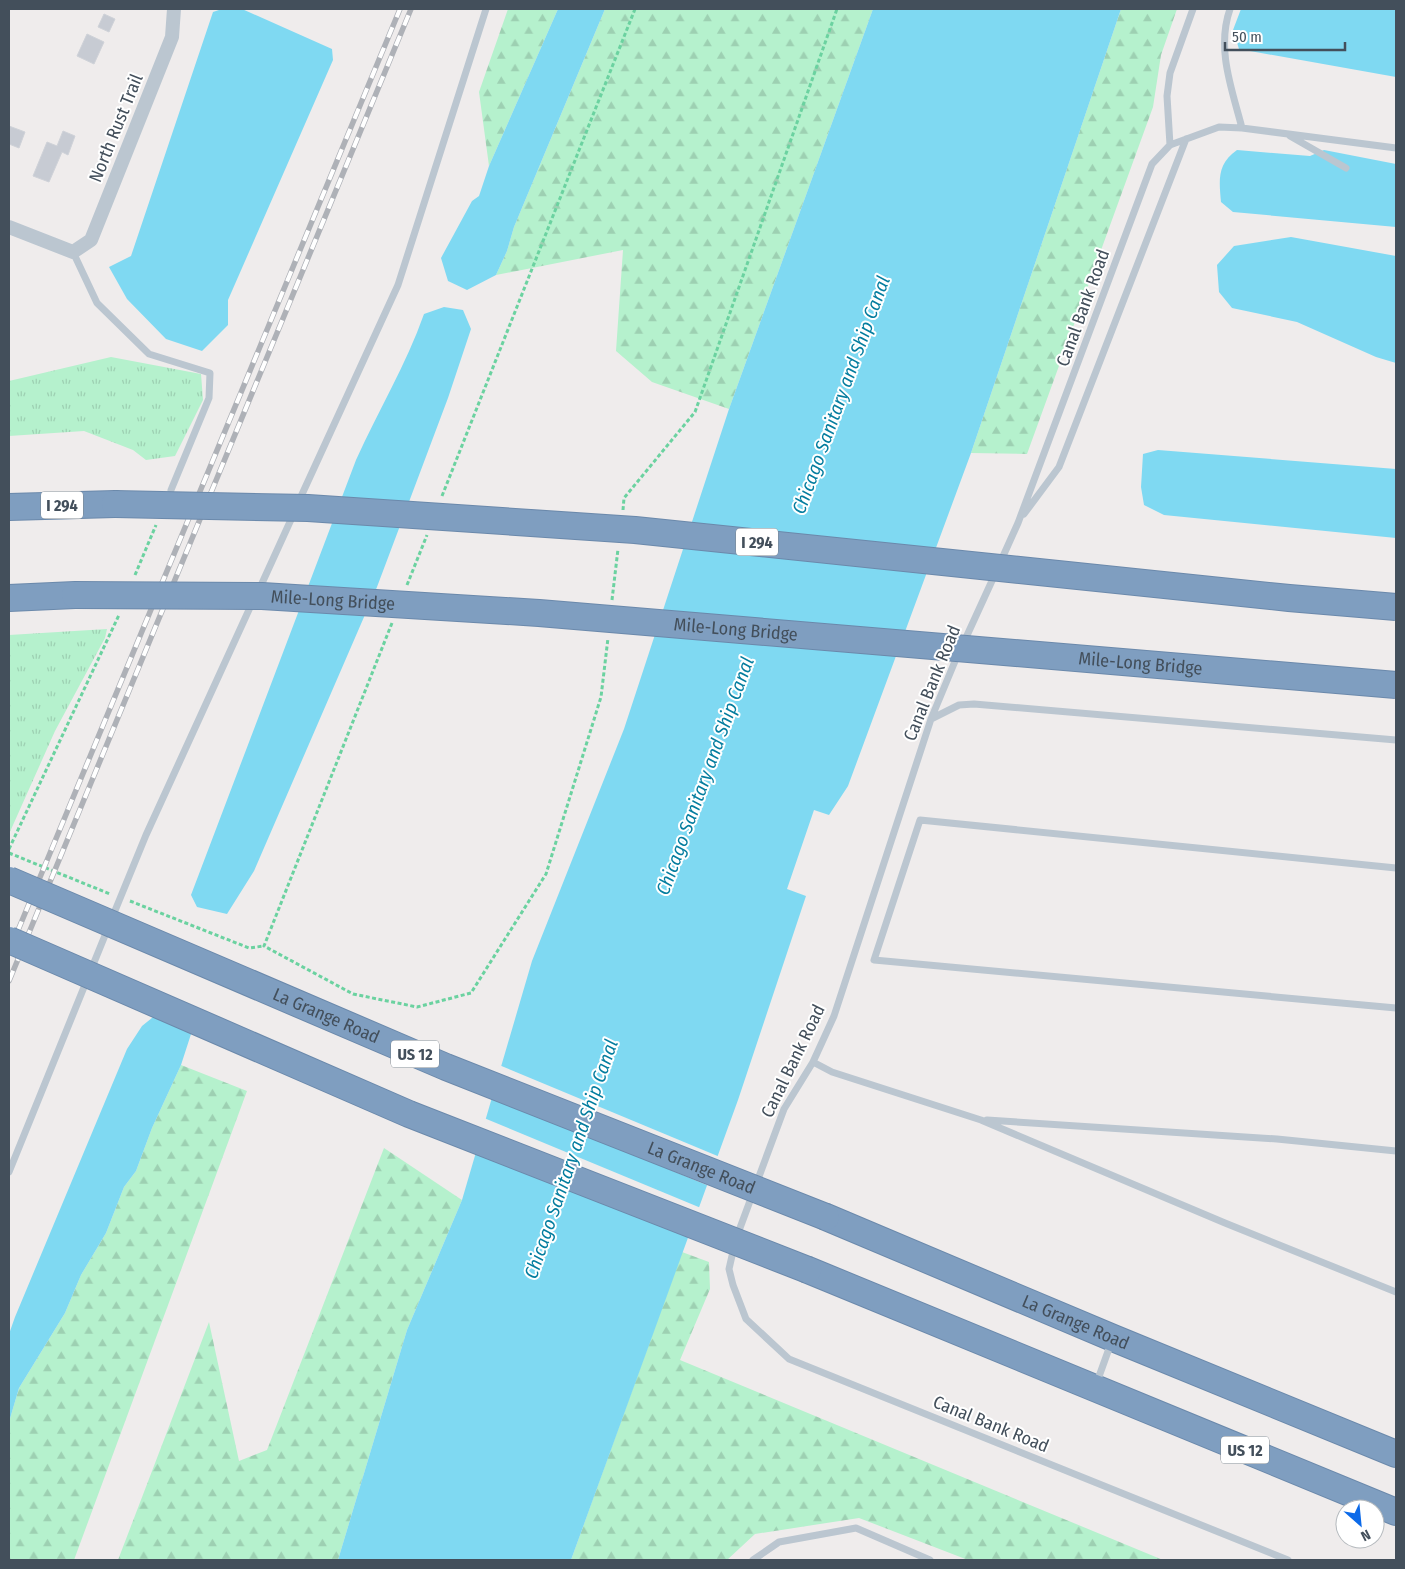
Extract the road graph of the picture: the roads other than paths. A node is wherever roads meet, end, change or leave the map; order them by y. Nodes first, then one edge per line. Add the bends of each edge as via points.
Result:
1 (174, 9) edge
2 (486, 9) edge
3 (1193, 9) edge
4 (1230, 9) edge
5 (1242, 128) junction
6 (1286, 134) junction
7 (1186, 139) junction
8 (1170, 145) junction
9 (1396, 148) edge
10 (1346, 168) dead end
11 (9, 227) edge
12 (73, 252) junction
13 (170, 490) road end
14 (9, 507) edge
15 (1018, 523) junction
16 (9, 598) edge
17 (1396, 607) edge
18 (1396, 685) edge
19 (931, 719) junction
20 (1396, 740) edge
21 (1396, 868) edge
22 (9, 880) edge
23 (9, 940) edge
24 (1396, 1008) edge
25 (813, 1062) junction
26 (982, 1120) junction
27 (1396, 1151) edge
28 (9, 1172) edge
29 (1396, 1292) edge
30 (1113, 1338) junction
31 (1094, 1388) junction
32 (1396, 1454) edge
33 (1396, 1512) edge
34 (753, 1560) edge
35 (930, 1560) edge
36 (1288, 1560) edge

1 - 12 street, North Rust Trail via 172,38 91,240
2 - 28 lane via 398,285 146,835
3 - 8 lane via 1170,74 1167,96
4 - 5 lane via 1224,26 1224,61
5 - 6 lane
5 - 7 lane via 1219,127
6 - 9 lane
6 - 10 lane
7 - 8 lane
7 - 15 lane via 1059,467
8 - 15 lane, Canal Bank Road via 1152,164
11 - 12 street
12 - 13 lane via 97,303 149,354 210,374 208,398
14 - 17 highway, I 294, bridge via 115,504 308,508 635,530
15 - 19 lane, Canal Bank Road
16 - 18 highway, Mile-Long Bridge, bridge via 75,594 262,596 539,613
19 - 20 lane via 960,705 974,704
19 - 25 lane, Canal Bank Road via 834,1016
21 - 24 lane via 920,820 874,960
22 - 30 highway, La Grange Road / US 12, bridge via 446,1067 826,1217
23 - 31 highway, US 12, bridge via 410,1114 808,1270
25 - 26 lane via 832,1072
25 - 36 lane, Canal Bank Road via 784,1109 739,1225 729,1269 746,1318 789,1359
26 - 27 lane via 1277,1139
26 - 29 lane
30 - 31 lane
30 - 32 highway, La Grange Road / US 12
31 - 33 highway, US 12
34 - 35 lane via 779,1542 856,1528

